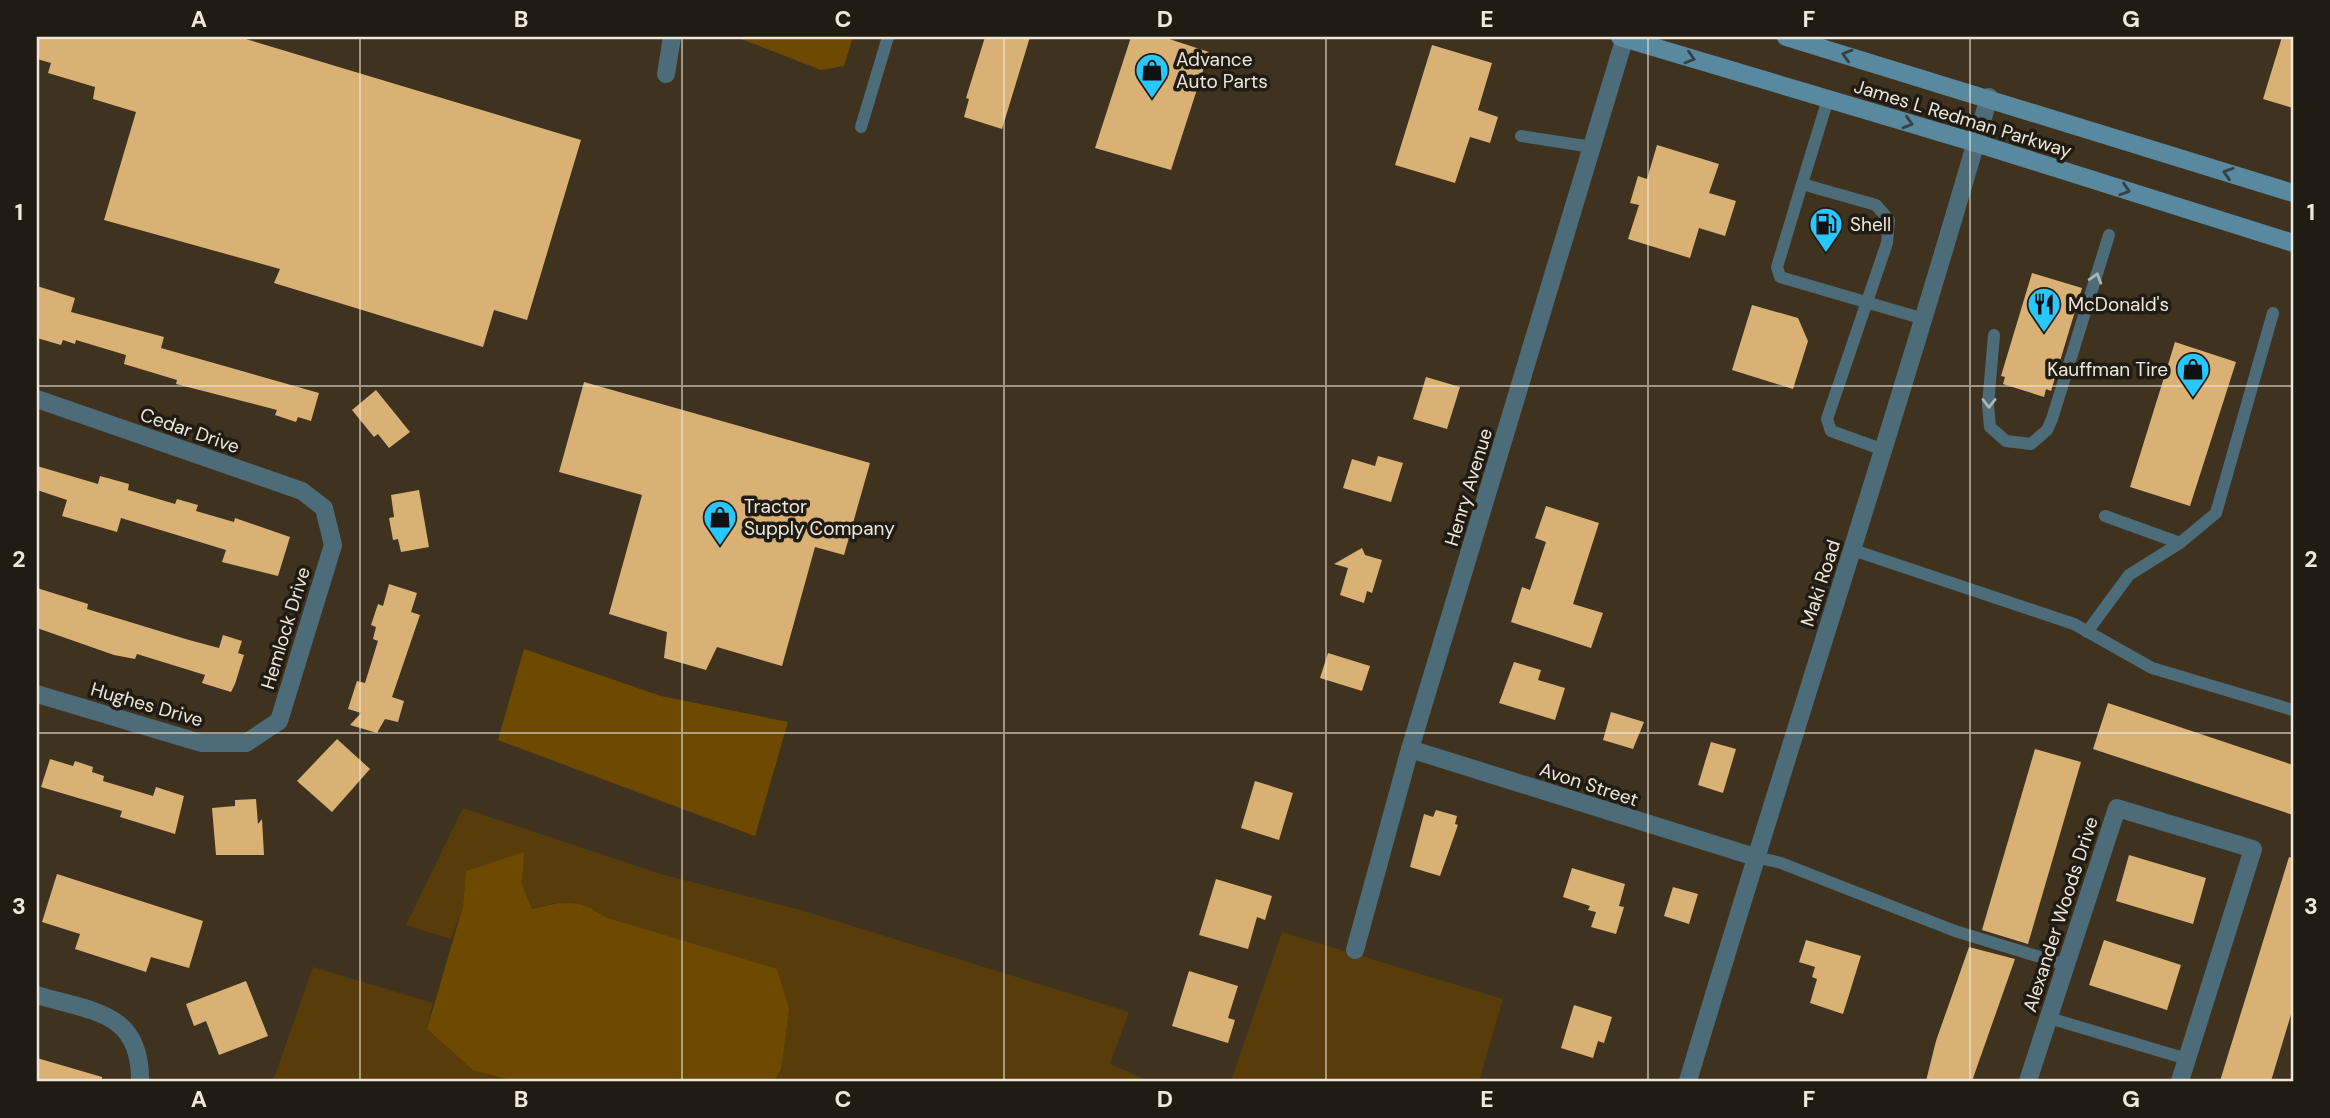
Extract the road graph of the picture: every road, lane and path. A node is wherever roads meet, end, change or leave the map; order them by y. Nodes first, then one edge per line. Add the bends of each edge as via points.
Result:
1 (672, 37) edge
2 (888, 37) edge
3 (1623, 37) edge
4 (1786, 37) edge
5 (666, 74) dead end
6 (1989, 97) junction
7 (1828, 99) junction
8 (861, 127) dead end
9 (1521, 136) dead end
10 (1976, 143) junction
11 (1592, 148) junction
12 (1802, 184) junction
13 (2293, 193) edge
14 (2109, 235) dead end
15 (2293, 243) edge
16 (1865, 303) junction
17 (2273, 313) dead end
18 (1924, 319) junction
19 (1994, 335) dead end
20 (37, 400) edge
21 (1884, 450) junction
22 (324, 508) joint
23 (2105, 516) dead end
24 (2180, 543) junction
25 (1853, 550) junction
26 (2087, 632) junction
27 (37, 694) edge
28 (2293, 710) edge
29 (246, 743) joint
30 (1410, 749) junction
31 (1755, 857) junction
32 (1355, 950) dead end
33 (2066, 965) junction
34 (37, 995) edge
35 (2049, 1018) junction
36 (2187, 1059) junction
37 (139, 1081) edge
38 (1688, 1081) edge
39 (2028, 1081) edge
40 (2180, 1081) edge

1 - 5 street
2 - 8 lane
3 -> 7 main road, James L Redman Parkway
3 - 11 street, Henry Avenue
6 -> 4 main road, James L Redman Parkway
6 - 10 street, Maki Road
13 -> 6 main road, James L Redman Parkway
7 -> 10 main road, James L Redman Parkway
7 - 12 lane
9 - 11 lane
10 -> 15 main road, James L Redman Parkway
10 - 18 street, Maki Road
11 - 30 street, Henry Avenue
12 - 16 lane via 1876,205 1889,220 1887,243
12 - 16 lane via 1776,267 1780,278
19 -> 14 lane via 1987,405 1990,427 2006,441 2031,444 2052,419
16 - 18 lane
16 - 21 lane via 1827,419 1831,431
17 - 24 lane via 2216,513
18 - 21 street, Maki Road
20 - 22 street, Cedar Drive via 302,491
21 - 25 street, Maki Road
22 - 29 street, Hemlock Drive via 332,545 279,721
23 - 24 lane
24 - 26 lane via 2129,575
25 - 26 lane
25 - 31 street, Maki Road
26 - 28 lane via 2152,668
27 - 29 street, Hughes Drive via 201,743
30 - 31 street, Avon Street
30 - 32 street, Henry Avenue
31 - 33 lane via 1955,931
31 - 38 street, Maki Road
33 - 35 street, Alexander Woods Drive
33 - 36 street, Alexander Woods Drive via 2117,808 2253,849
34 - 37 street via 105,1016 128,1030 140,1056
35 - 36 lane
35 - 39 street, Alexander Woods Drive
36 - 40 street, Alexander Woods Drive

